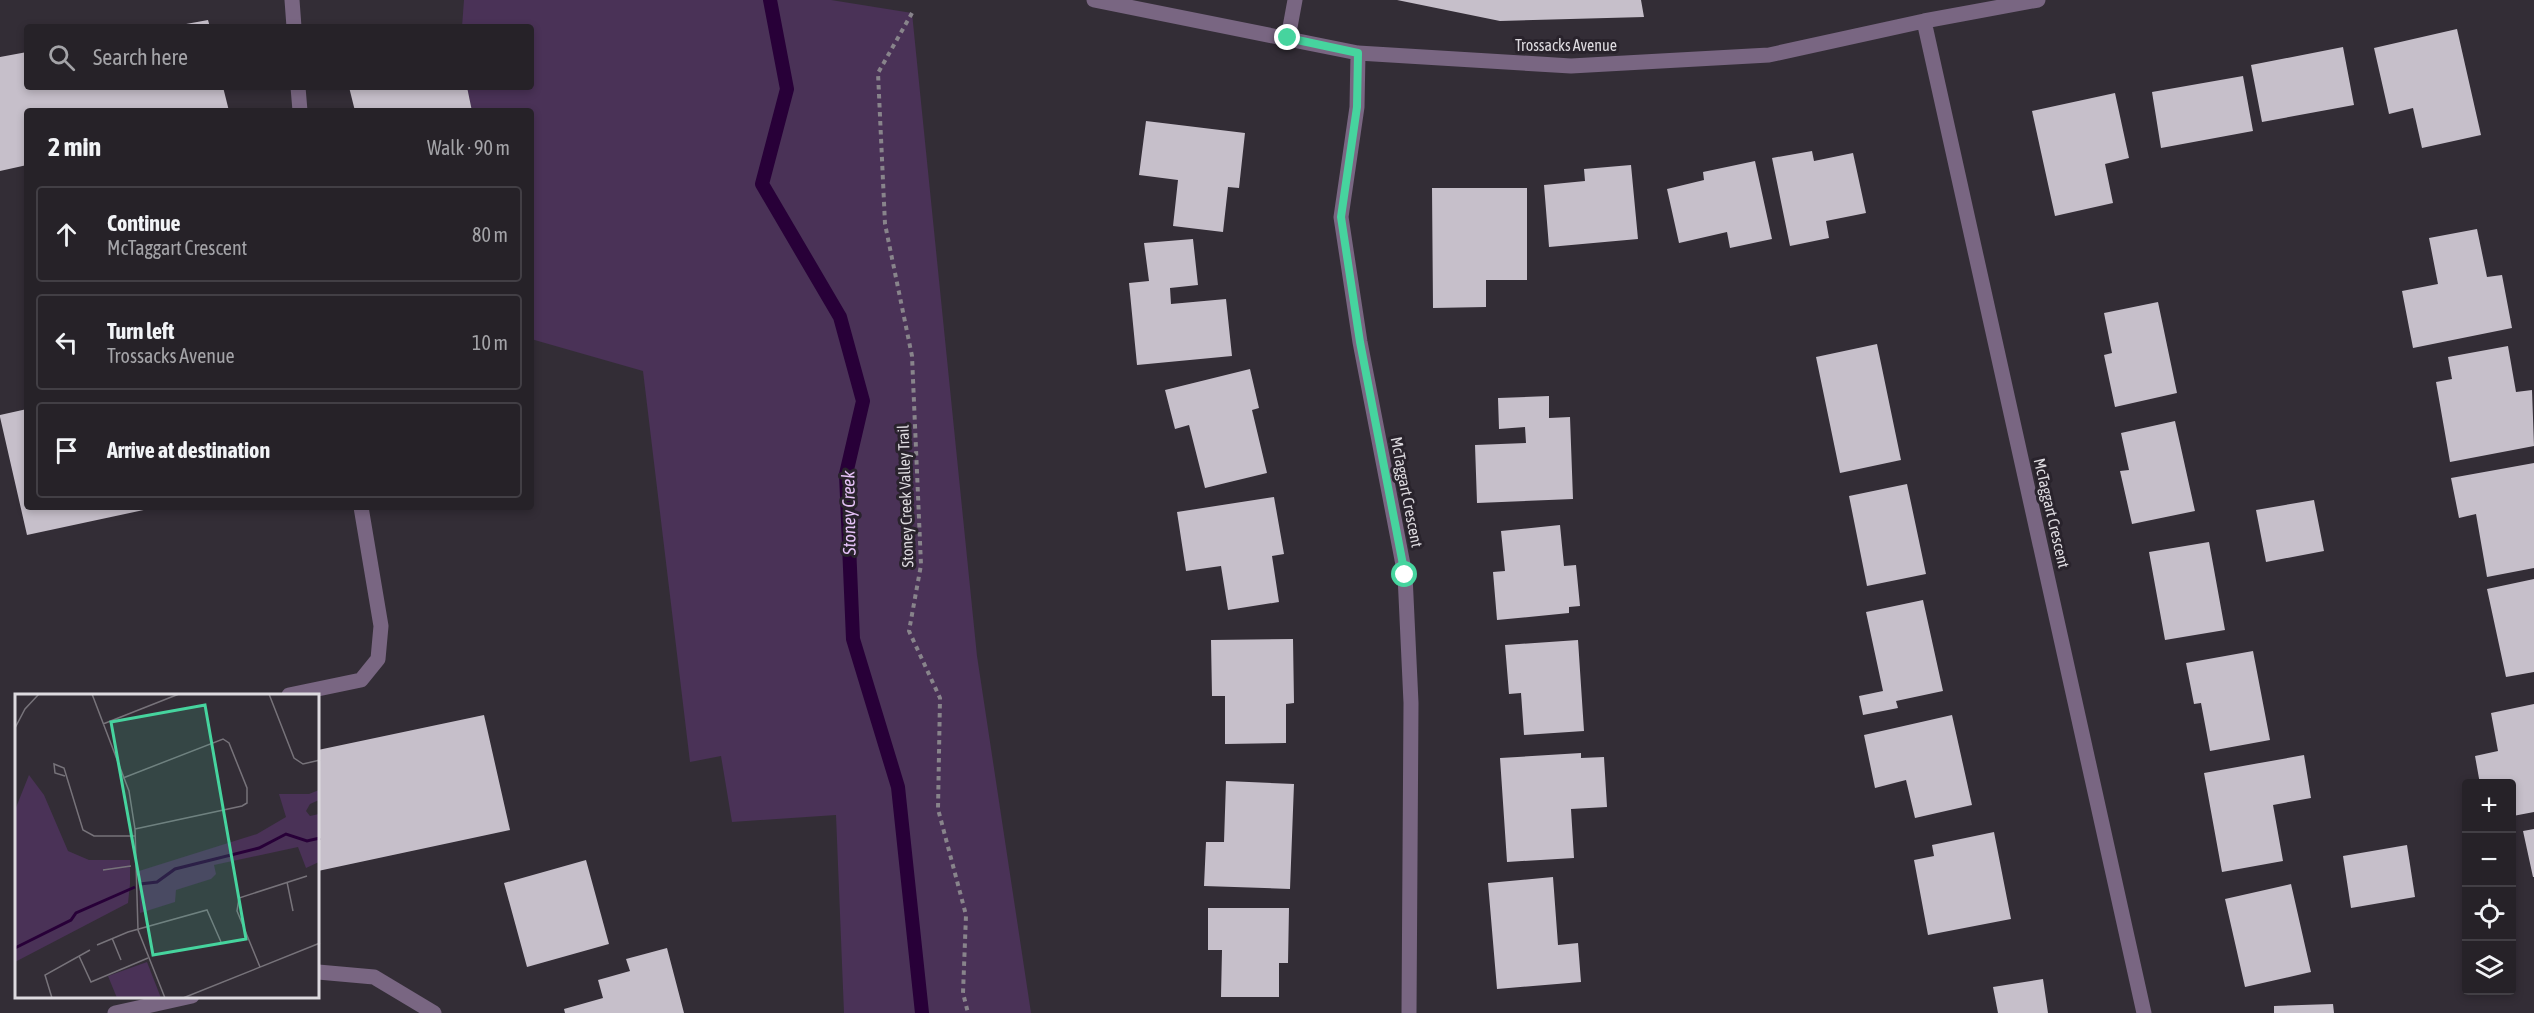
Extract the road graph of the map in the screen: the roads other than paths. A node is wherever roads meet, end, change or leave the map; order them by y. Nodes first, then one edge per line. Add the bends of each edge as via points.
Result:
1 (292, 0) edge
2 (1094, 0) edge
3 (1295, 0) edge
4 (2038, 0) edge
5 (1924, 21) junction
6 (294, 24) edge
7 (1288, 38) junction
8 (1358, 53) junction
9 (298, 90) edge
10 (300, 108) edge
11 (362, 510) edge
12 (295, 694) edge
13 (320, 972) edge
14 (183, 998) edge
15 (115, 1013) edge
16 (434, 1013) edge
17 (1409, 1013) edge
18 (2144, 1013) edge

1 - 6 street
2 - 7 street, Trossacks Avenue
3 - 7 street
4 - 5 street, Trossacks Avenue
5 - 8 street, Trossacks Avenue via 1769,55 1582,66
5 - 18 street, McTaggart Crescent
7 - 8 street, Trossacks Avenue
8 - 17 street, McTaggart Crescent via 1357,107 1341,217 1360,342 1405,575 1412,703
9 - 10 street
11 - 12 street via 381,626 378,659 361,680
13 - 16 street via 374,977
14 - 15 street

